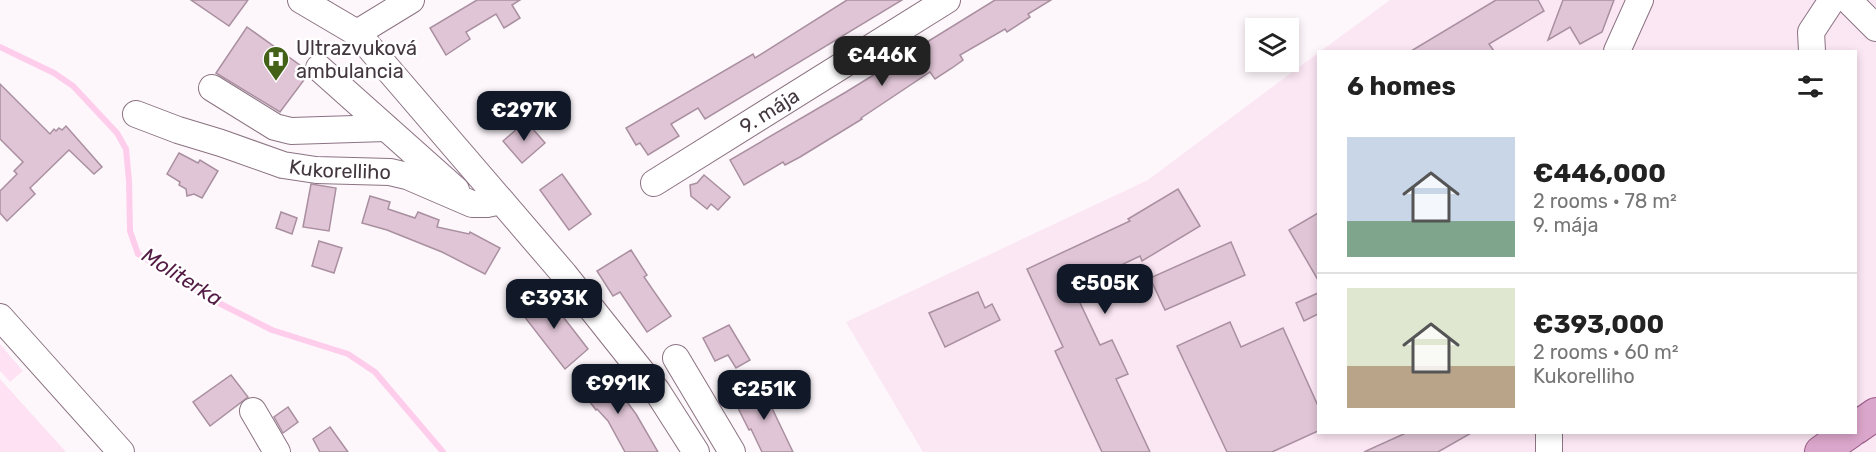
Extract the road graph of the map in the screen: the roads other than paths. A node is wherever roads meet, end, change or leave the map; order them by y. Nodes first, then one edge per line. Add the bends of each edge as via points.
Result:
1 (301, 0) edge
2 (411, 0) edge
3 (947, 0) edge
4 (1640, 0) edge
5 (1832, 0) edge
6 (1848, 0) edge
7 (1876, 28) edge
8 (357, 33) junction
9 (1617, 50) edge
10 (1812, 50) edge
11 (319, 69) dead end
12 (212, 88) dead end
13 (136, 114) dead end
14 (386, 128) junction
15 (654, 183) dead end
16 (501, 201) junction
17 (472, 204) junction
18 (0, 317) edge
19 (676, 358) dead end
20 (253, 411) dead end
21 (1876, 414) edge
22 (1857, 427) edge
23 (1549, 434) edge
24 (1847, 434) edge
25 (121, 452) edge
26 (277, 452) edge
27 (696, 452) edge
28 (732, 452) edge
29 (1549, 452) edge
30 (1821, 452) edge

1 - 8 street
2 - 8 street
3 - 15 street, 9. mája
4 - 9 street
5 - 10 street via 1811,32
6 - 7 street
8 - 16 street
11 - 14 street
12 - 14 street via 275,128
13 - 17 street, Kukorelliho via 296,168 390,172
14 - 17 street
16 - 17 street, Kukorelliho
16 - 27 street via 650,382
18 - 25 street
19 - 28 street
20 - 26 street
21 - 22 main road
23 - 29 street
24 - 30 main road

